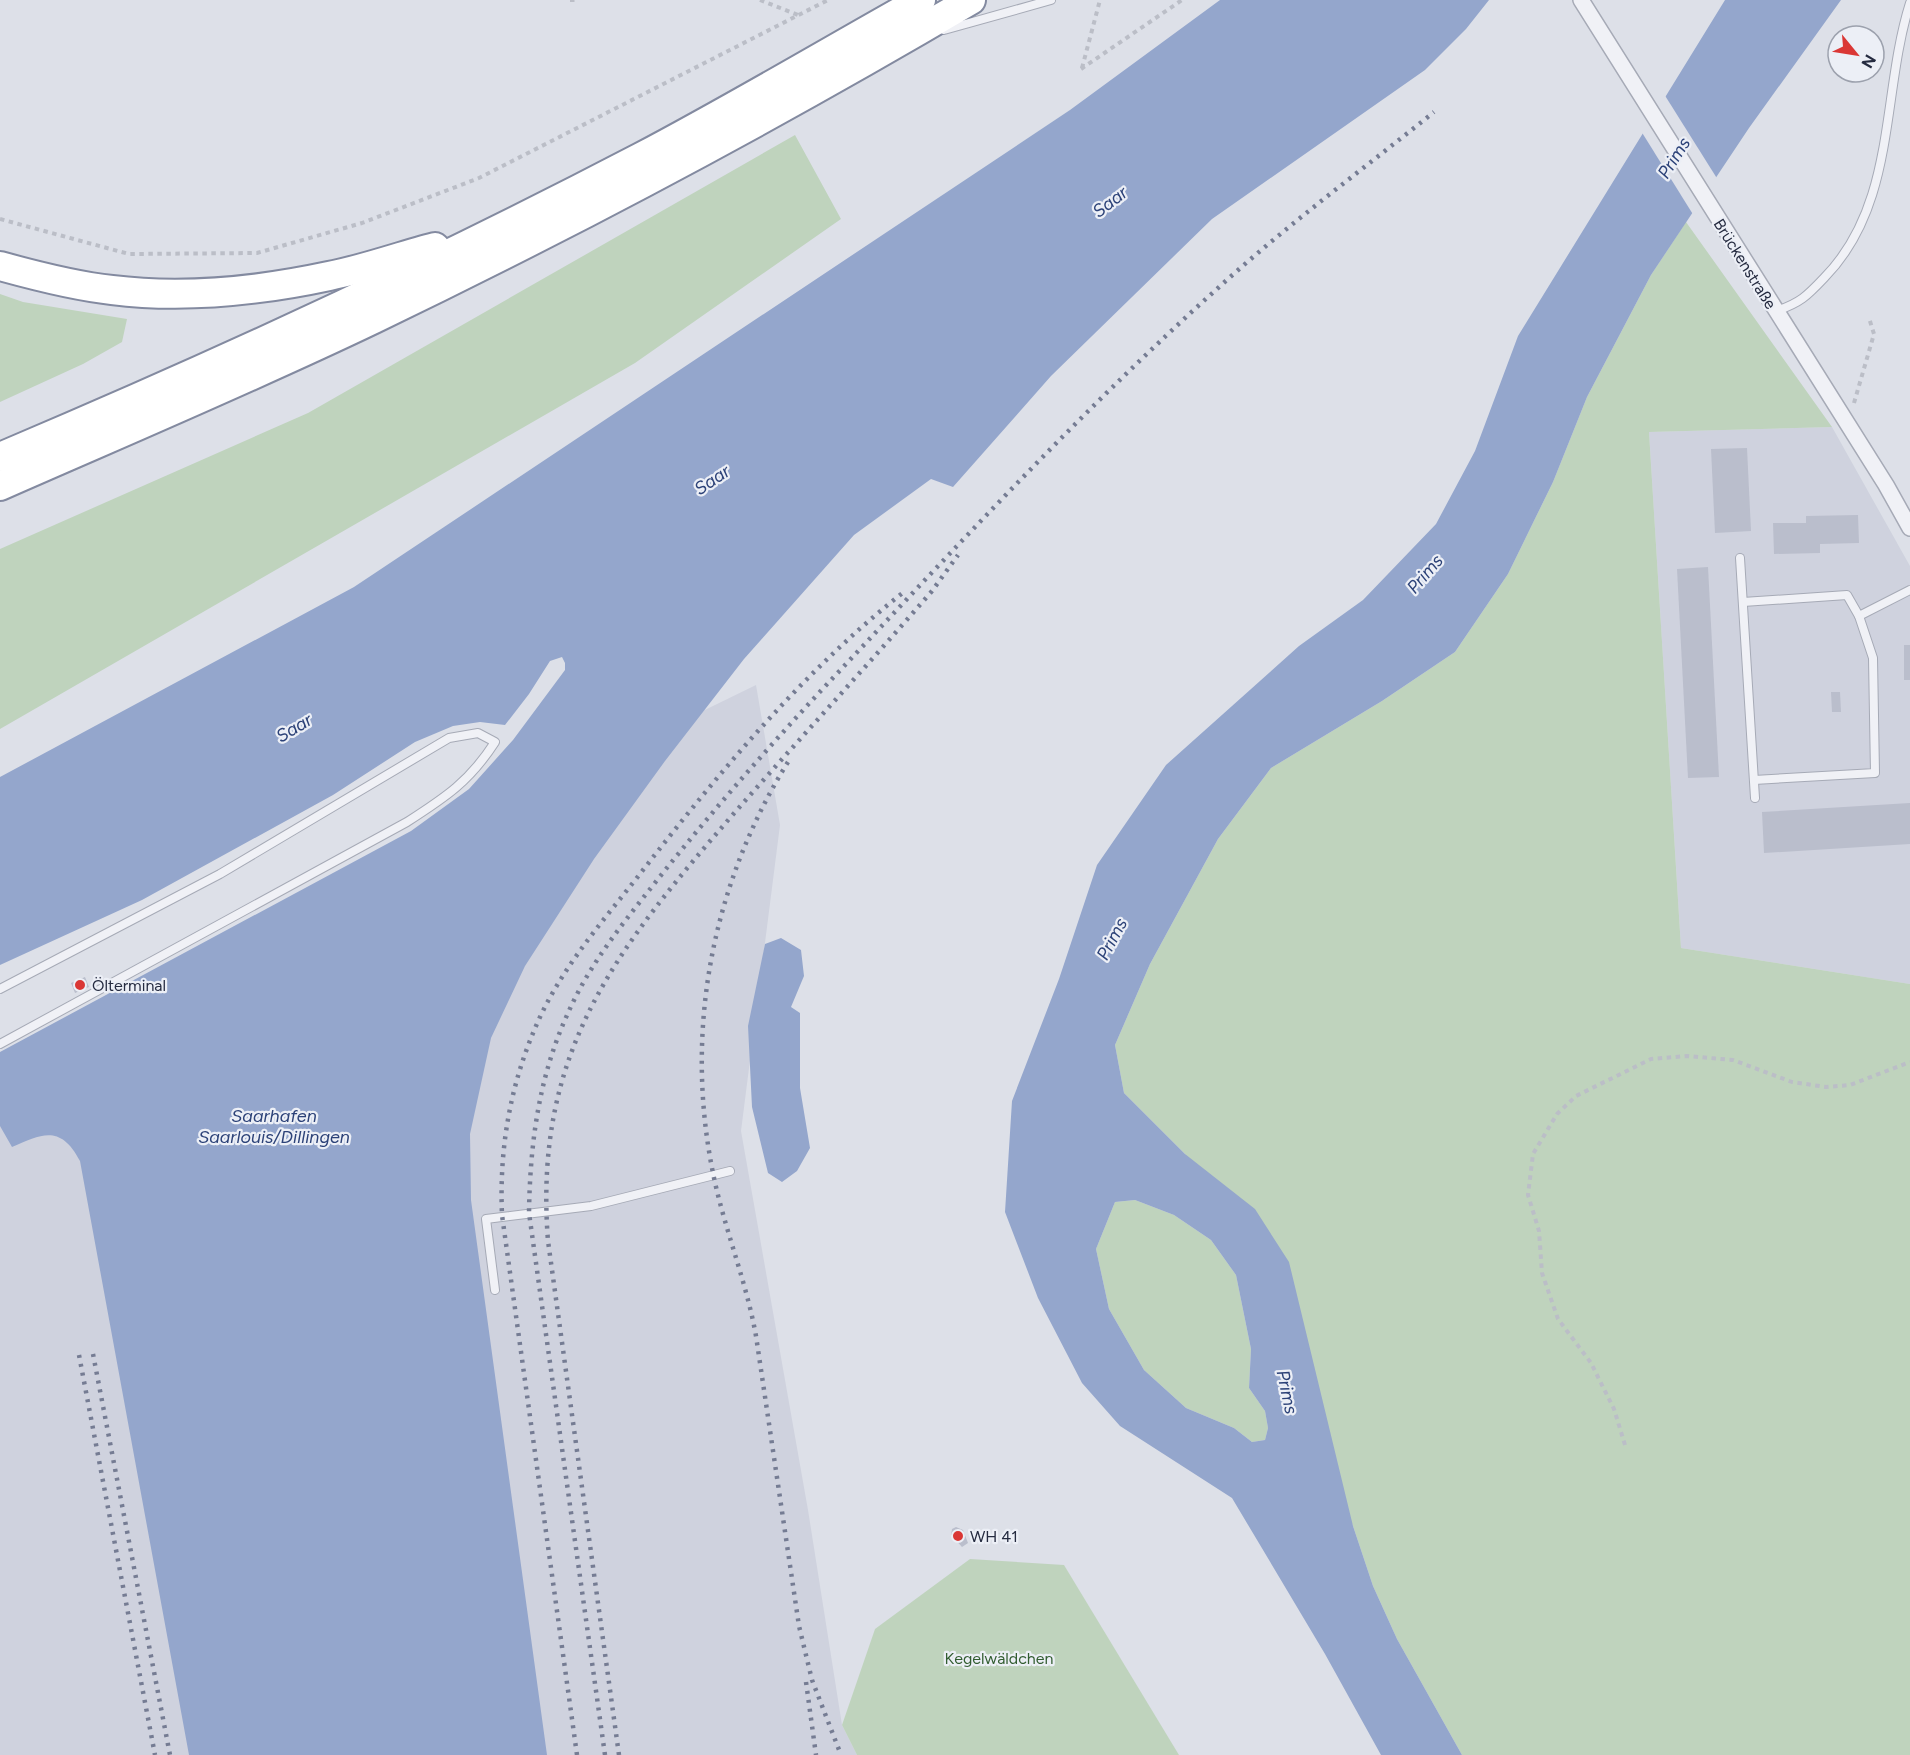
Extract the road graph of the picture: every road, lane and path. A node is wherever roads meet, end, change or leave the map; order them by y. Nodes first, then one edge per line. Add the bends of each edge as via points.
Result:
1 (570, 0) edge
2 (579, 0) edge
3 (760, 0) edge
4 (828, 0) edge
5 (921, 0) edge
6 (971, 0) edge
7 (1051, 0) edge
8 (1100, 0) edge
9 (1182, 0) edge
10 (1581, 0) edge
11 (1910, 3) edge
12 (798, 15) junction
13 (899, 42) junction
14 (0, 219) edge
15 (498, 230) junction
16 (0, 266) edge
17 (1775, 311) junction
18 (1869, 318) dead end
19 (1848, 424) junction
20 (0, 457) edge
21 (0, 486) edge
22 (1910, 528) edge
23 (1740, 558) dead end
24 (1910, 590) edge
25 (1743, 602) junction
26 (1859, 616) junction
27 (1754, 780) junction
28 (1755, 798) dead end
29 (0, 989) edge
30 (0, 1044) edge
31 (1910, 1062) edge
32 (730, 1171) dead end
33 (495, 1290) dead end
34 (1625, 1444) dead end

1 - 2 path
3 - 12 path
4 - 12 path
5 - 15 highway via 664,144
6 - 13 highway
7 - 13 lane
8 - 9 path via 1081,69
10 - 17 street, Brückenstraße
11 - 17 lane via 1886,143 1861,226 1836,266 1803,300
12 - 14 path via 479,178 362,224 257,253 129,254
13 - 21 highway via 649,181 475,269 173,411
15 - 16 highway via 333,276 231,291 112,291
15 - 20 highway via 158,390
17 - 19 street, Brückenstraße
18 - 19 path via 1874,334
19 - 22 street, Brückenstraße
23 - 25 lane
24 - 26 lane
25 - 26 lane via 1846,595
25 - 27 lane
26 - 27 lane via 1873,658 1875,773
27 - 28 lane
29 - 30 lane via 220,874 449,738 478,734 495,742 478,769 446,797 407,822
31 - 34 path via 1850,1085 1826,1087 1792,1082 1733,1060 1687,1056 1651,1059 1576,1096 1557,1114 1533,1154 1528,1195 1539,1231 1542,1273 1558,1319 1591,1363 1614,1408
32 - 33 lane via 591,1206 486,1219

